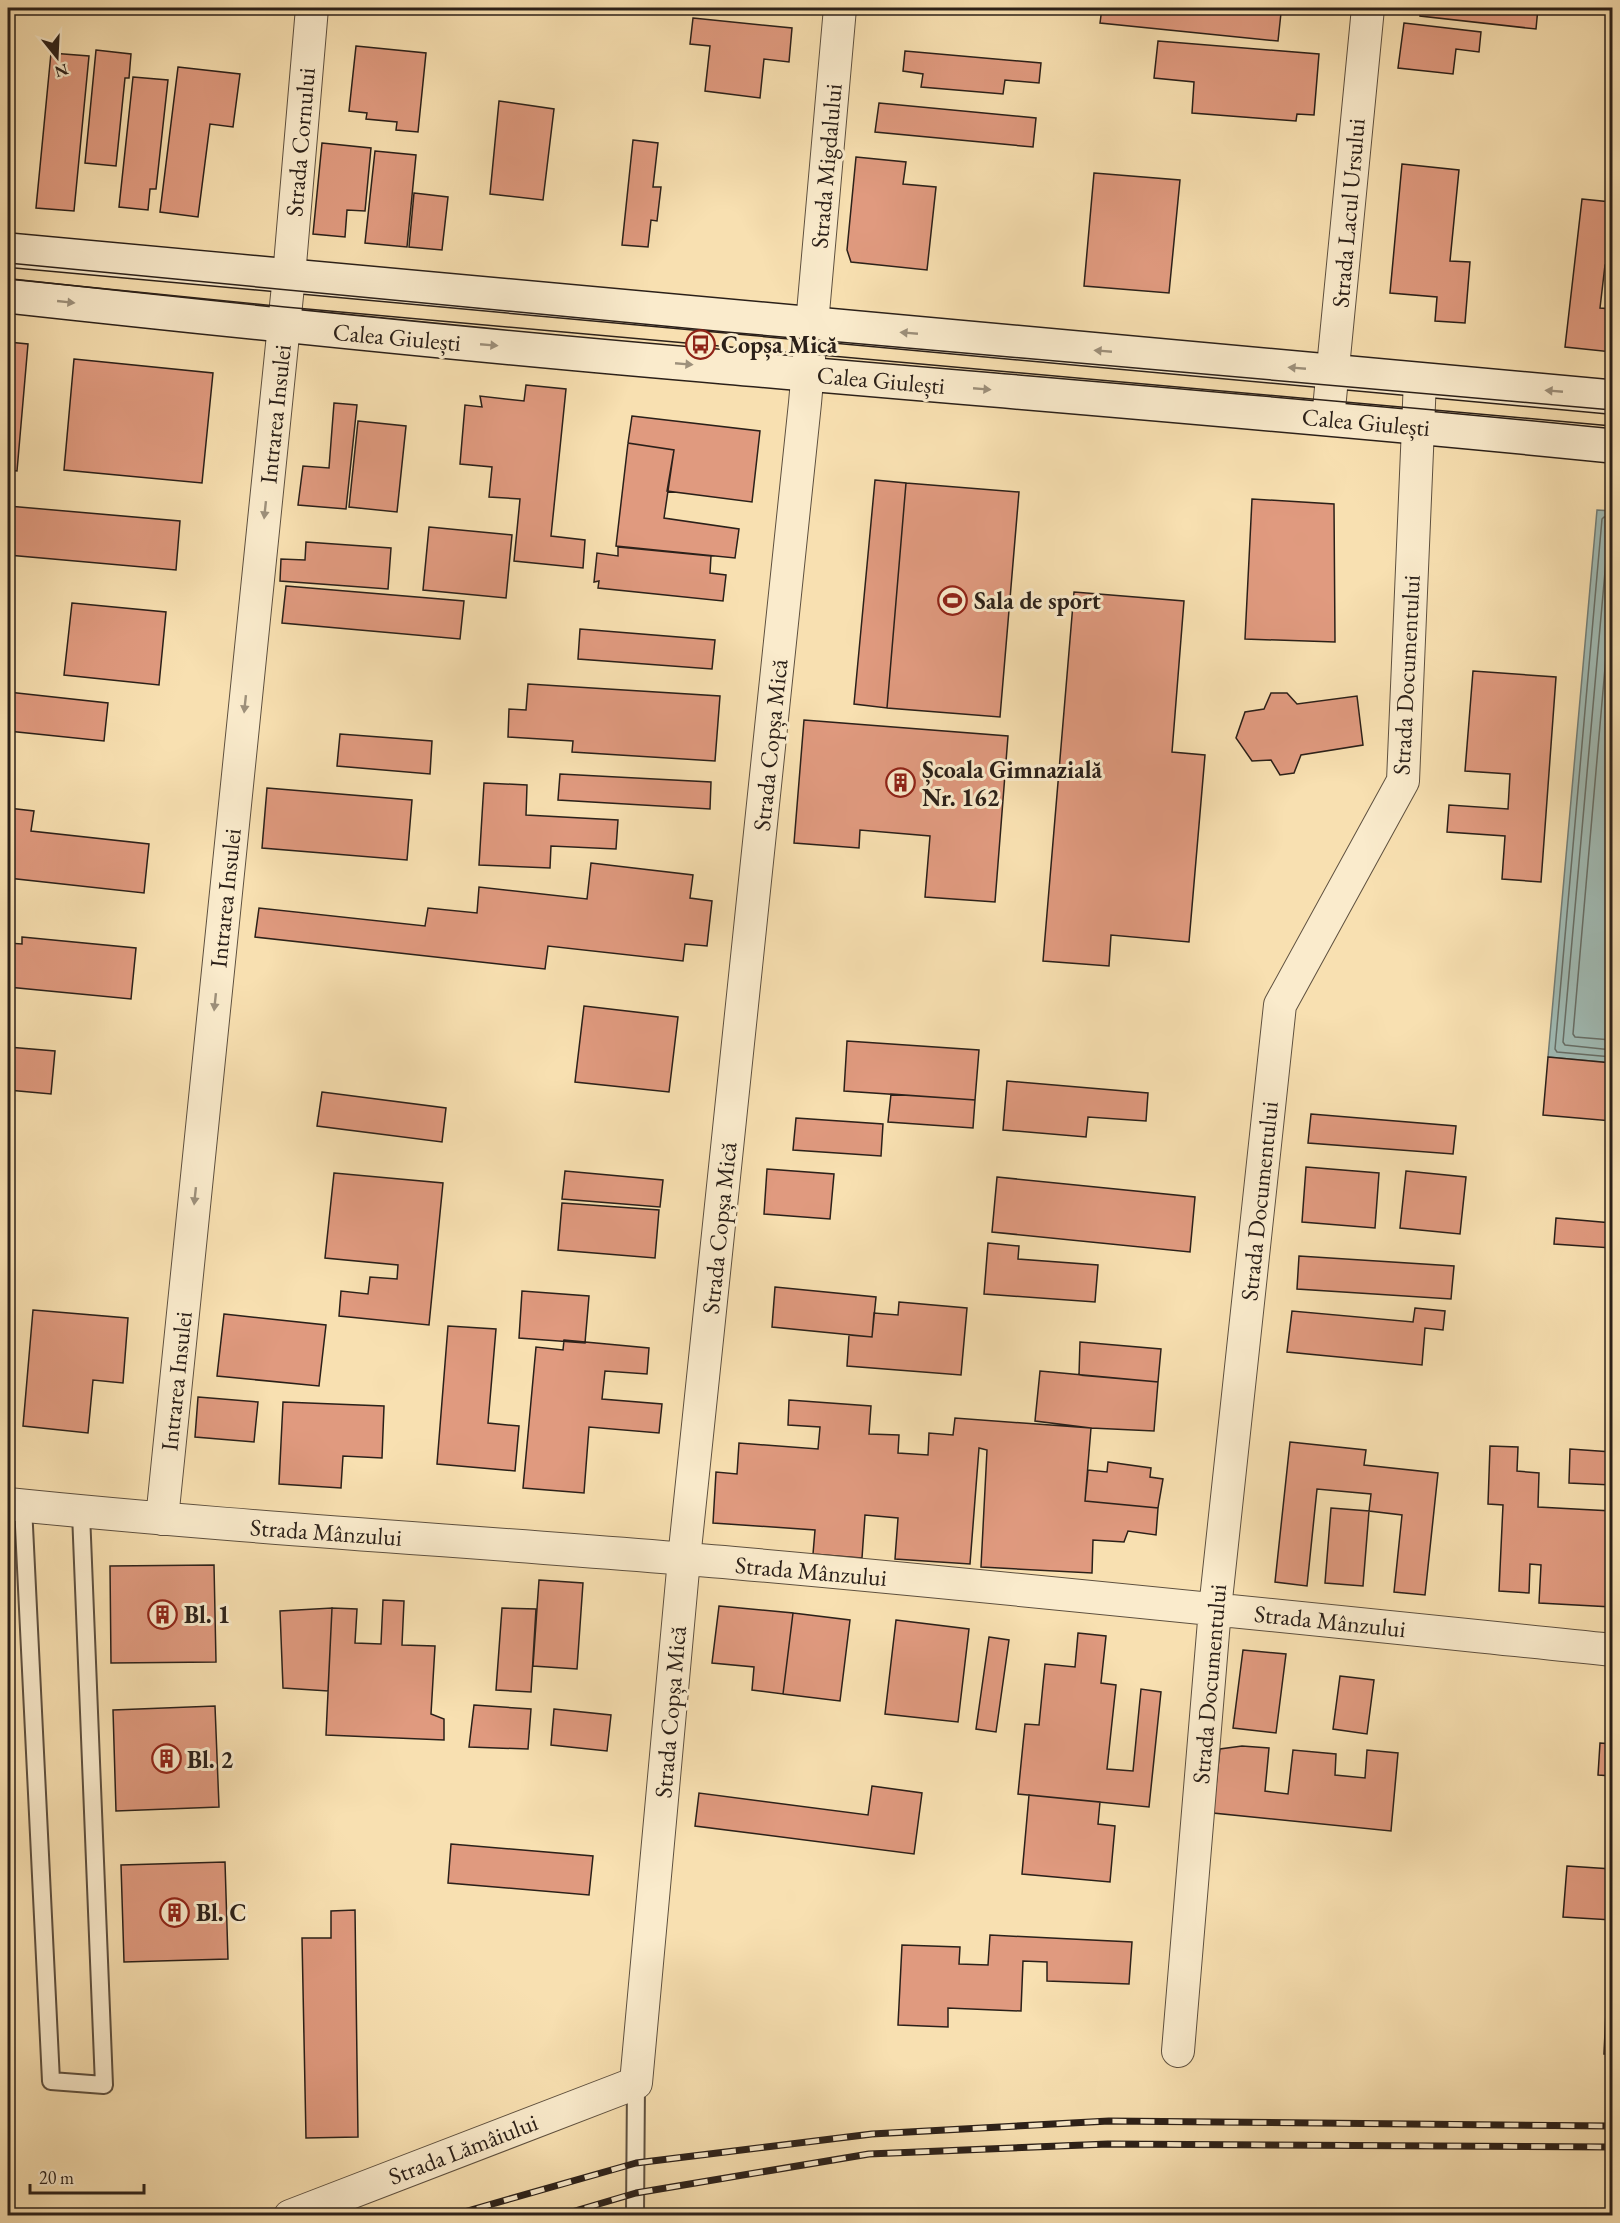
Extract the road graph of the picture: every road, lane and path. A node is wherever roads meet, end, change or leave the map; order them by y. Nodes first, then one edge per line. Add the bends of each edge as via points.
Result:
1 (312, 8) edge
2 (840, 8) edge
3 (1368, 8) edge
4 (8, 250) edge
5 (289, 276) junction
6 (8, 296) edge
7 (811, 324) junction
8 (284, 326) junction
9 (1333, 371) junction
10 (808, 374) junction
11 (1420, 380) junction
12 (1612, 397) edge
13 (1328, 419) junction
14 (1418, 426) junction
15 (1612, 446) edge
16 (15, 1505) edge
17 (81, 1513) junction
18 (162, 1519) junction
19 (684, 1559) junction
20 (1215, 1609) junction
21 (1612, 1650) edge
22 (1178, 2051) dead end
23 (636, 2083) junction
24 (290, 2216) edge
25 (635, 2216) edge

1 - 5 street, Strada Cornului
2 - 7 street, Strada Migdalului
3 - 9 street, Strada Lacul Ursului
4 - 5 main road, Calea Giulești
5 - 7 main road, Calea Giulești
5 - 8 street, Intrarea Insulei
6 -> 8 main road, Calea Giulești
9 -> 7 main road, Calea Giulești
7 - 10 street, Strada Migdalului
8 -> 10 main road, Calea Giulești
8 -> 18 street, Intrarea Insulei
9 - 11 main road, Calea Giulești
9 - 13 street, Strada Lacul Ursului
10 -> 13 main road, Calea Giulești
10 - 19 street, Strada Copșa Mică
12 -> 11 main road, Calea Giulești
11 - 14 street, Strada Documentului
13 - 14 main road, Calea Giulești
14 - 15 main road, Calea Giulești
14 - 20 street, Strada Documentului via 1402,781 1280,1005
16 - 17 street, Strada Mânzului
16 - 17 lane via 51,2081 104,2085
17 - 18 street, Strada Mânzului
18 - 19 street, Strada Mânzului
19 - 20 street, Strada Mânzului
19 - 23 street, Strada Copșa Mică
20 - 21 street, Strada Mânzului
20 - 22 street, Strada Documentului
23 - 24 street, Strada Lămâiului
23 - 25 lane

